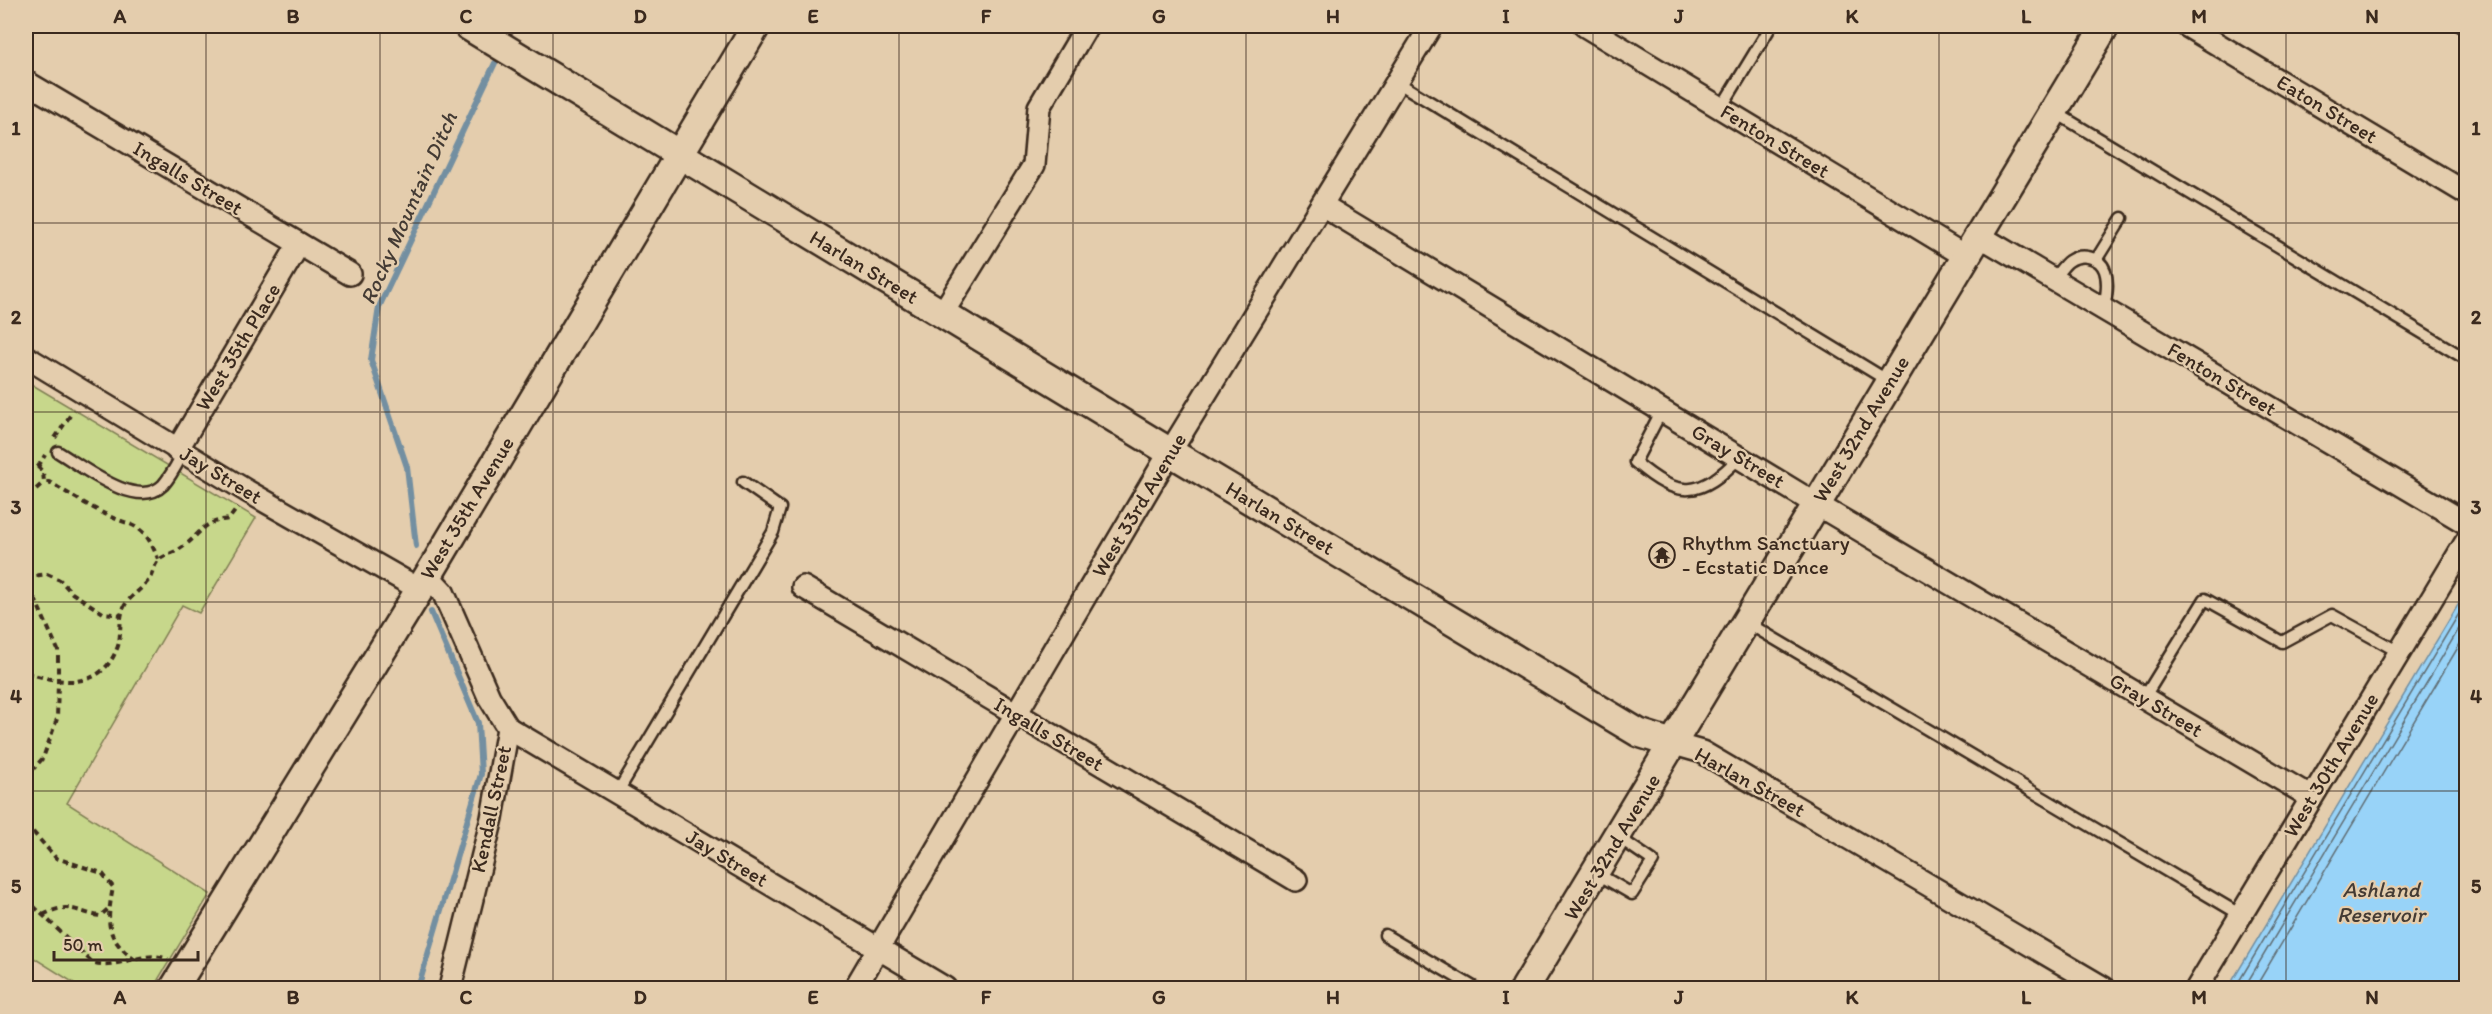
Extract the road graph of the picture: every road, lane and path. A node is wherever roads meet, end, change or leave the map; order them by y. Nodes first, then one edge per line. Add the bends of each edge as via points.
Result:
1 (468, 26) edge
2 (756, 26) edge
3 (1087, 26) edge
4 (1431, 26) edge
5 (1585, 26) edge
6 (1771, 26) edge
7 (2105, 26) edge
8 (2187, 26) edge
9 (2461, 26) edge
10 (2466, 29) edge
11 (26, 82) edge
12 (1397, 82) junction
13 (1721, 108) junction
14 (2053, 111) junction
15 (678, 153) junction
16 (2466, 193) edge
17 (1322, 205) junction
18 (2122, 218) dead end
19 (299, 244) junction
20 (1972, 246) junction
21 (2096, 260) junction
22 (350, 274) dead end
23 (2053, 279) junction
24 (2104, 309) junction
25 (942, 314) junction
26 (26, 357) edge
27 (2466, 359) edge
28 (1890, 382) junction
29 (1662, 410) junction
30 (58, 452) dead end
31 (180, 452) junction
32 (1170, 452) junction
33 (1740, 457) junction
34 (26, 468) edge
35 (44, 482) junction
36 (743, 482) dead end
37 (26, 490) edge
38 (247, 491) junction
39 (1816, 504) junction
40 (2466, 523) edge
41 (2466, 542) edge
42 (158, 559) junction
43 (26, 578) edge
44 (424, 582) junction
45 (804, 587) dead end
46 (122, 615) junction
47 (1746, 622) junction
48 (2399, 652) junction
49 (26, 673) edge
50 (58, 682) junction
51 (2144, 698) junction
52 (1016, 715) junction
53 (508, 728) junction
54 (1674, 744) junction
55 (26, 777) edge
56 (617, 793) junction
57 (2311, 797) junction
58 (26, 825) edge
59 (1618, 837) junction
60 (1596, 872) junction
61 (1296, 880) dead end
62 (26, 899) edge
63 (109, 909) junction
64 (43, 915) junction
65 (2241, 915) junction
66 (1385, 935) dead end
67 (879, 949) junction
68 (134, 959) junction
69 (173, 961) dead end
70 (174, 988) edge
71 (450, 988) edge
72 (855, 988) edge
73 (945, 988) edge
74 (1475, 988) edge
75 (1527, 988) edge
76 (2104, 988) edge
77 (2197, 988) edge

1 - 15 street, Harlan Street
2 - 15 street, West 35th Avenue
3 - 25 street via 1039,107 1034,165
4 - 12 street, West 33rd Avenue
5 - 13 street, Fenton Street
6 - 13 lane
7 - 14 street, West 32nd Avenue
8 - 16 street, Eaton Street
9 - 10 lane
11 - 19 street, Ingalls Street
12 - 17 street, West 33rd Avenue
12 - 28 lane
13 - 20 street, Fenton Street
14 - 20 street, West 32nd Avenue
14 - 27 lane
15 - 25 street, Harlan Street
15 - 44 street, West 35th Avenue
17 - 29 street, Gray Street
17 - 32 street, West 33rd Avenue
18 - 21 lane
19 - 22 street, Ingalls Street
19 - 31 street, West 35th Place
20 - 23 street, Fenton Street
20 - 28 street, West 32nd Avenue
21 - 23 lane via 2082,256 2068,261
21 - 24 lane via 2106,273
23 - 24 street, Fenton Street
24 - 40 street, Fenton Street
25 - 32 street, Harlan Street
26 - 31 street, Jay Street
28 - 39 street, West 32nd Avenue
29 - 33 street, Gray Street
29 - 33 lane via 1635,462 1658,482 1677,489 1698,489 1721,476
30 - 31 lane via 120,489 134,493 162,486
31 - 38 street, Jay Street
32 - 52 street, West 33rd Avenue
32 - 54 street, Harlan Street via 1639,733
33 - 39 street, Gray Street
34 - 35 path via 38,467
35 - 37 path via 35,490
35 - 42 path via 140,528 150,539
36 - 56 lane via 780,508 773,532
38 - 42 path via 229,519 212,520 186,545
38 - 44 street, Jay Street
39 - 47 street, West 32nd Avenue
39 - 51 street, Gray Street
41 - 48 street, West 30th Avenue
42 - 46 path via 152,575 126,604
43 - 46 path via 47,574 103,613
43 - 50 path via 58,650
44 - 53 street, Kendall Street via 443,592 489,697
44 - 70 street, West 35th Avenue
45 - 52 street, Ingalls Street
46 - 50 path via 111,661 83,681
47 - 54 street, West 32nd Avenue
47 - 65 lane
48 - 51 lane via 2332,615 2282,642 2205,599
48 - 57 street, West 30th Avenue
49 - 50 path
50 - 55 path via 57,719 43,758
51 - 57 street, Gray Street
52 - 61 street, Ingalls Street
52 - 67 street, West 33rd Avenue
53 - 56 street, Jay Street
53 - 71 street, Kendall Street via 492,818
54 - 59 street, West 32nd Avenue
54 - 76 street, Harlan Street via 1702,752
56 - 67 street, Jay Street
57 - 65 street, West 30th Avenue
58 - 63 path via 56,858 102,873 113,887
59 - 60 street, West 32nd Avenue
59 - 60 lane via 1653,861 1632,894
60 - 75 street, West 32nd Avenue
62 - 64 path
63 - 64 path via 100,916 73,907 56,908
63 - 68 path via 110,934
64 - 68 path via 92,962 105,967
65 - 77 street, West 30th Avenue
66 - 74 lane
67 - 72 street, West 33rd Avenue
67 - 73 street, Jay Street
68 - 69 path via 161,956

